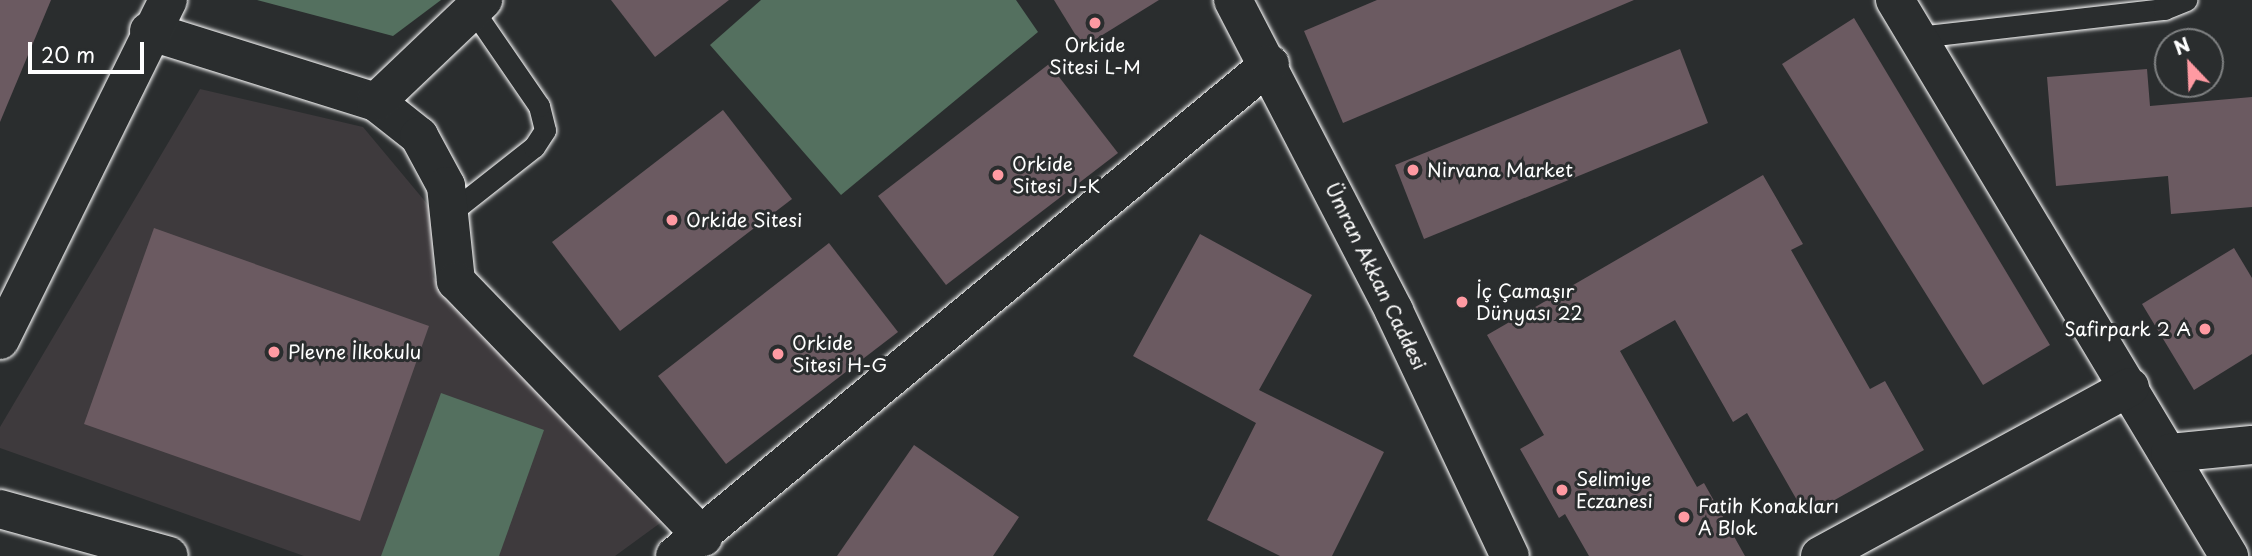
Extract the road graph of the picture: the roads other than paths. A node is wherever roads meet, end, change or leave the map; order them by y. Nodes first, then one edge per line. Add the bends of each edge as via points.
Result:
1 (1233, 0) edge
2 (1895, 0) edge
3 (2186, 0) edge
4 (478, 5) edge
5 (158, 16) edge
6 (1918, 37) junction
7 (1270, 64) junction
8 (376, 102) junction
9 (450, 214) junction
10 (0, 340) edge
11 (2130, 387) junction
12 (2252, 444) edge
13 (2170, 453) junction
14 (0, 509) edge
15 (689, 547) edge
16 (169, 556) edge
17 (1510, 556) edge
18 (1820, 556) edge
19 (2229, 556) edge

1 - 7 street, Ümran Akkan Caddesi
2 - 6 street
3 - 6 lane via 2164,9
4 - 8 street
4 - 9 lane via 539,106 545,130 534,147
5 - 8 street
5 - 10 street
6 - 11 street
7 - 15 street
7 - 17 street, Ümran Akkan Caddesi
8 - 9 street via 419,136 446,186
9 - 15 street via 456,281
11 - 13 street
11 - 18 street
12 - 13 street
13 - 19 street
14 - 16 street

